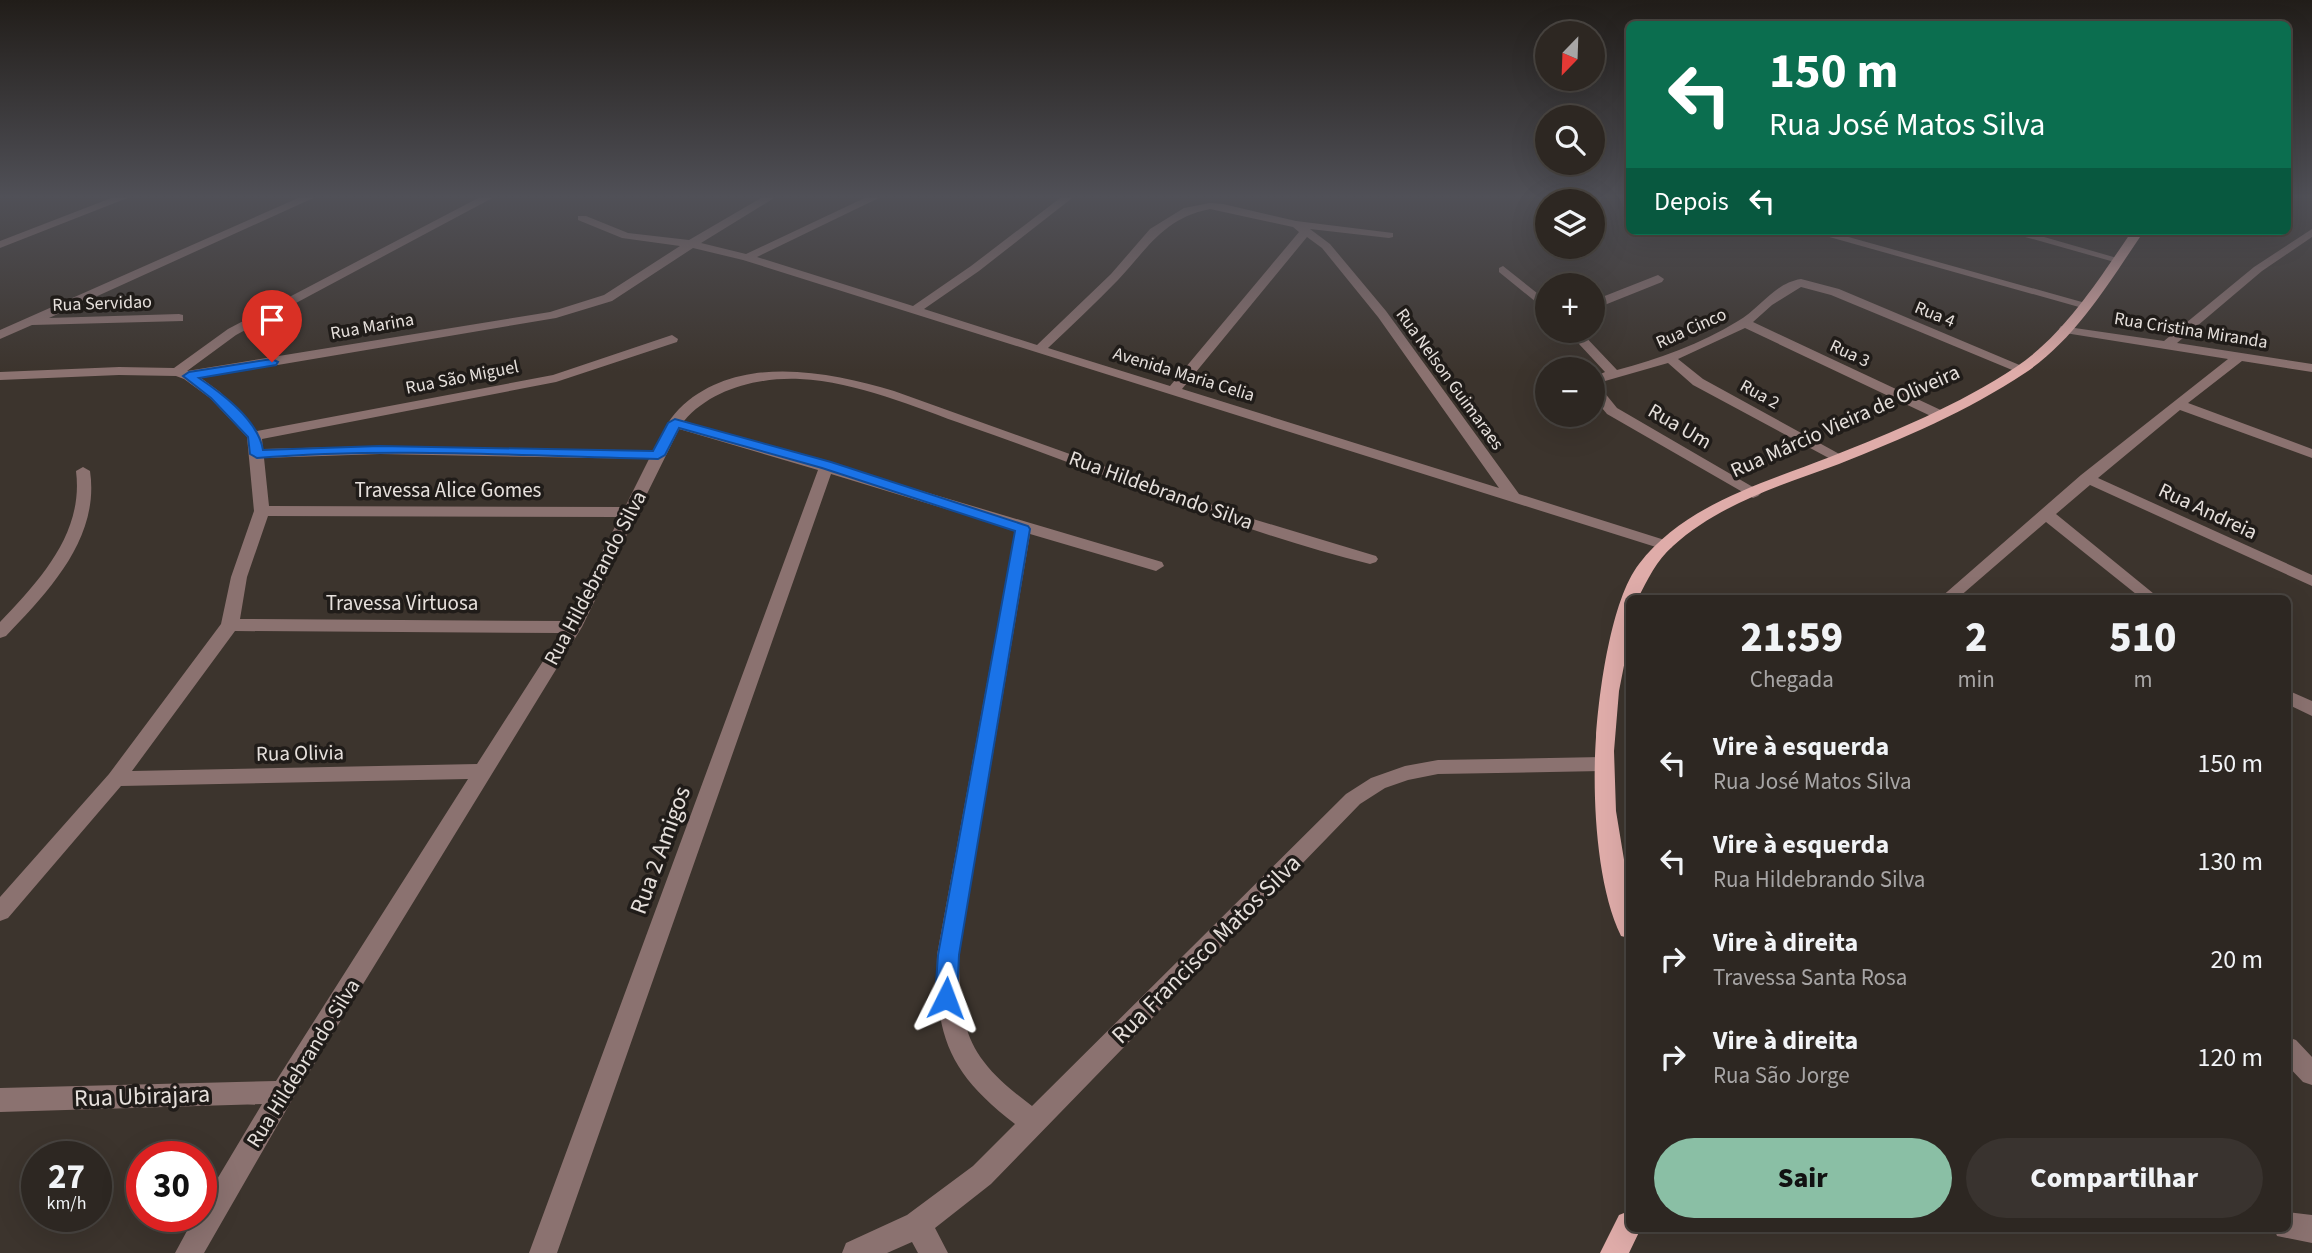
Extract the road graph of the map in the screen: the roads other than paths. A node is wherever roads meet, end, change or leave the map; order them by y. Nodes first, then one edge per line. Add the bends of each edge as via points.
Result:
1 (183, 253) edge
2 (379, 253) edge
3 (677, 253) edge
4 (729, 253) edge
5 (757, 253) edge
6 (992, 253) edge
7 (1135, 253) edge
8 (1280, 253) edge
9 (1332, 253) edge
10 (1897, 253) edge
11 (2094, 253) edge
12 (2123, 253) edge
13 (2281, 253) edge
14 (747, 258) junction
15 (2118, 260) junction
16 (1503, 270) dead end
17 (1658, 279) dead end
18 (1835, 292) joint
19 (1535, 297) edge
20 (1605, 301) edge
21 (2083, 304) junction
22 (915, 310) junction
23 (179, 318) dead end
24 (26, 323) junction
25 (1745, 323) junction
26 (2065, 329) junction
27 (0, 335) edge
28 (672, 339) dead end
29 (1584, 343) edge
30 (2169, 343) junction
31 (1040, 349) junction
32 (2241, 355) junction
33 (1669, 356) junction
34 (2312, 368) edge
35 (2022, 369) junction
36 (1613, 373) junction
37 (183, 374) junction
38 (0, 376) edge
39 (1605, 376) edge
40 (1173, 391) junction
41 (1605, 404) edge
42 (2177, 404) junction
43 (1940, 415) junction
44 (675, 423) junction
45 (309, 425) junction
46 (254, 436) junction
47 (305, 450) junction
48 (257, 454) junction
49 (2312, 454) edge
50 (658, 455) junction
51 (1838, 459) junction
52 (827, 465) junction
53 (83, 471) dead end
54 (2086, 478) junction
55 (1752, 493) junction
56 (1514, 498) junction
57 (262, 511) junction
58 (633, 512) junction
59 (2047, 515) junction
60 (1023, 529) junction
61 (1665, 545) junction
62 (1370, 559) dead end
63 (1156, 566) dead end
64 (2312, 581) edge
65 (1632, 595) edge
66 (1952, 595) edge
67 (2147, 595) edge
68 (1626, 618) edge
69 (230, 625) junction
70 (573, 627) junction
71 (0, 632) edge
72 (2291, 698) edge
73 (2312, 709) edge
74 (1602, 764) junction
75 (485, 771) junction
76 (116, 779) junction
77 (0, 912) edge
78 (1626, 916) edge
79 (2291, 1052) edge
80 (2312, 1074) edge
81 (283, 1092) junction
82 (0, 1100) edge
83 (1034, 1123) junction
84 (917, 1225) junction
85 (2291, 1226) edge
86 (2312, 1229) edge
87 (1626, 1231) edge
88 (189, 1253) edge
89 (543, 1253) edge
90 (856, 1253) edge
91 (934, 1253) edge
92 (1614, 1253) edge

1 - 24 street
2 - 37 street via 232,332
3 - 37 street, Rua Marina via 624,289 581,308
4 - 14 street, Avenida Maria Celia
5 - 14 street
6 - 22 street
7 - 31 street
8 - 40 street
9 - 56 street, Rua Nelson Guimaraes via 1382,314
10 - 21 street
11 - 15 street
12 - 15 main road, Rua Márcio Vieira de Oliveira
13 - 30 street
14 - 22 street, Avenida Maria Celia
15 - 21 main road, Rua Márcio Vieira de Oliveira
16 - 19 street
17 - 20 street
18 - 25 street, Rua Cinco via 1794,284
18 - 35 street, Rua 4
21 - 26 main road, Rua Márcio Vieira de Oliveira
22 - 31 street, Avenida Maria Celia
23 - 24 street, Rua Servidao
24 - 27 street
25 - 33 street, Rua Cinco
25 - 43 street, Rua 3
26 - 30 street, Rua Cristina Miranda
26 - 35 main road, Rua Márcio Vieira de Oliveira
28 - 45 street, Rua São Miguel via 556,378
29 - 36 street
30 - 32 street, Rua Cristina Miranda
31 - 40 street, Avenida Maria Celia
32 - 34 street, Rua Cristina Miranda
32 - 42 street
33 - 36 street, Rua Cinco
33 - 51 street, Rua 2 via 1698,382
35 - 43 main road, Rua Márcio Vieira de Oliveira
36 - 39 street, Rua Cinco
37 - 38 street, Rua Marina via 80,371
37 - 46 street via 215,395
40 - 56 street, Avenida Maria Celia
41 - 55 street, Rua Um
42 - 49 street
42 - 54 street
43 - 51 main road, Rua Márcio Vieira de Oliveira
44 - 50 street, Rua Hildebrando Silva
44 - 52 street
44 - 62 street, Rua Hildebrando Silva via 686,407 746,381 779,375 822,378 879,392 1277,533
45 - 46 street, Rua São Miguel
45 - 47 street
46 - 48 street
47 - 48 street
47 - 50 street
48 - 57 street
50 - 58 street, Rua Hildebrando Silva
51 - 55 main road, Rua Márcio Vieira de Oliveira
52 - 60 street
52 - 89 street, Rua 2 Amigos
53 - 71 street via 86,497 79,525 57,566
54 - 59 street
54 - 64 street, Rua Andreia
55 - 61 main road, Rua Márcio Vieira de Oliveira via 1709,512
56 - 61 street, Avenida Maria Celia
57 - 58 street, Travessa Alice Gomes
57 - 69 street via 239,577
58 - 70 street, Rua Hildebrando Silva
59 - 66 street
59 - 67 street
60 - 63 street
60 - 83 street via 948,955 946,998 953,1035 973,1071
61 - 65 main road, Rua Márcio Vieira de Oliveira via 1645,569
68 - 74 main road, Rua Márcio Vieira de Oliveira via 1610,690
69 - 70 street, Travessa Virtuosa
69 - 76 street
70 - 75 street, Rua Hildebrando Silva
72 - 73 street
74 - 78 main road, Rua Márcio Vieira de Oliveira via 1607,836
74 - 83 street, Rua Francisco Matos Silva via 1438,767 1378,783 1353,799
75 - 76 street, Rua Olivia
75 - 81 street, Rua Hildebrando Silva
76 - 77 street
79 - 80 street
81 - 82 street, Rua Ubirajara
81 - 88 street, Rua Hildebrando Silva
83 - 84 street, Rua Francisco Matos Silva via 982,1175
84 - 90 street, Rua Francisco Matos Silva
84 - 91 street
85 - 86 street
87 - 92 main road

